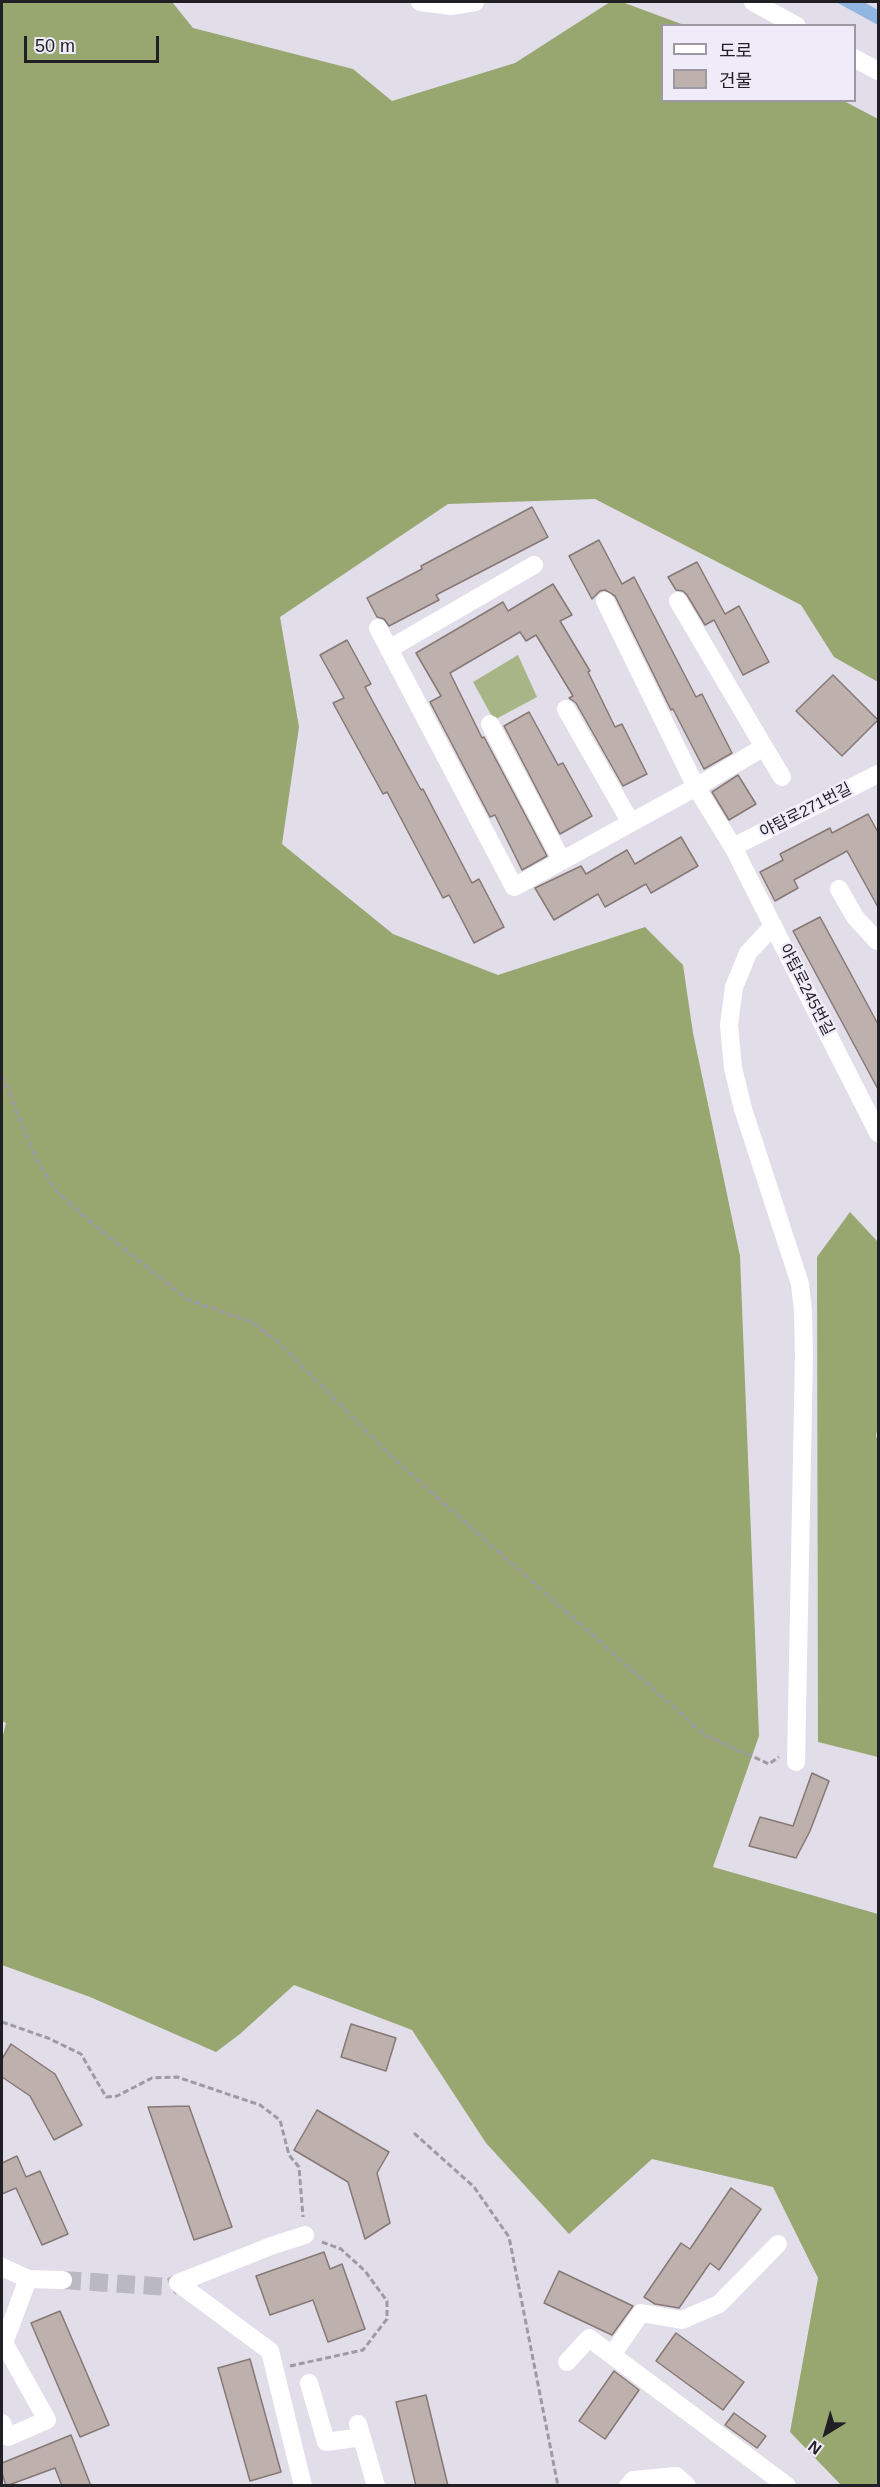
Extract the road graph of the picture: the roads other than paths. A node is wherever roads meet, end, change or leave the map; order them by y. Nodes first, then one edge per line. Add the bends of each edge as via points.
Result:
1 (420, 2) edge
2 (475, 2) edge
3 (753, 2) edge
4 (793, 24) edge
5 (856, 59) edge
6 (879, 71) edge
7 (534, 565) dead end
8 (605, 601) dead end
9 (678, 601) dead end
10 (378, 628) dead end
11 (389, 649) junction
12 (566, 709) dead end
13 (490, 724) dead end
14 (764, 747) junction
15 (879, 774) edge
16 (783, 777) dead end
17 (696, 787) junction
18 (631, 823) junction
19 (733, 847) junction
20 (562, 861) junction
21 (839, 889) dead end
22 (773, 926) junction
23 (878, 941) edge
24 (879, 1133) edge
25 (796, 1754) road end
26 (305, 2235) road end
27 (778, 2244) dead end
28 (2, 2267) edge
29 (28, 2279) junction
30 (63, 2280) tunnel mouth
31 (3, 2343) edge
32 (612, 2355) junction
33 (567, 2362) dead end
34 (309, 2383) dead end
35 (4, 2433) edge
36 (780, 2484) edge
37 (303, 2486) edge
38 (376, 2486) edge
39 (628, 2486) edge
40 (687, 2486) edge

1 - 2 street via 452,6
3 - 4 street
5 - 6 street
7 - 11 street
8 - 17 street, 야탑로245번길
9 - 14 street
10 - 11 street
11 - 20 street via 514,887
12 - 18 street
13 - 20 street
14 - 16 street
14 - 17 street
15 - 19 street, 야탑로271번길
17 - 18 street
17 - 19 street, 야탑로245번길
18 - 20 street
19 - 22 street, 야탑로245번길
21 - 23 street via 855,918
22 - 24 street, 야탑로245번길
22 - 25 street via 748,952 734,987 729,1025 733,1068 743,1109 800,1284 803,1311
26 - 37 street via 178,2283 270,2351
27 - 32 street via 718,2304 682,2320 641,2313
28 - 29 street
29 - 30 street
29 - 31 street
31 - 35 street via 47,2420
32 - 33 street via 589,2338
32 - 36 street
34 - 38 street via 326,2442 360,2431
39 - 40 street via 633,2480 676,2476

